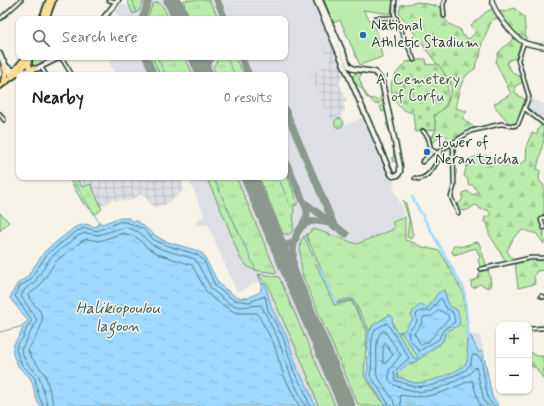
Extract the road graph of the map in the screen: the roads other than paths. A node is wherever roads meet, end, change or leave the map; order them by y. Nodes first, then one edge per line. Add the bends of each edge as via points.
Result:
1 (21, 0) edge
2 (49, 0) edge
3 (53, 0) edge
4 (109, 0) edge
5 (316, 0) edge
6 (395, 0) edge
7 (445, 0) edge
8 (492, 0) edge
9 (117, 1) edge
10 (321, 1) edge
11 (43, 16) edge
12 (47, 16) edge
13 (105, 16) edge
14 (444, 16) dead end
15 (376, 18) dead end
16 (396, 18) junction
17 (0, 19) edge
18 (334, 38) junction
19 (524, 42) junction
20 (544, 47) edge
21 (0, 54) edge
22 (27, 60) edge
23 (29, 60) edge
24 (55, 60) edge
25 (63, 60) edge
26 (414, 60) dead end
27 (3, 64) junction
28 (38, 68) junction
29 (362, 70) junction
30 (20, 72) edge
31 (29, 72) edge
32 (43, 72) edge
33 (70, 72) edge
34 (15, 73) edge
35 (349, 79) junction
36 (1, 83) edge
37 (525, 109) junction
38 (0, 114) edge
39 (4, 120) dead end
40 (544, 124) edge
41 (423, 131) dead end
42 (453, 143) junction
43 (441, 151) junction
44 (433, 152) junction
45 (422, 162) dead end
46 (415, 178) dead end
47 (458, 212) dead end
48 (544, 217) edge
49 (544, 228) edge
50 (544, 258) edge
51 (481, 269) dead end
52 (544, 328) edge
53 (532, 329) edge

1 - 17 street
2 - 11 main road
3 - 12 main road
4 - 9 street
5 - 18 main road
6 - 16 street
7 - 14 street
8 - 19 street via 495,10
9 - 13 main road
10 - 18 main road
15 - 16 street
16 - 26 street
18 - 29 main road via 349,66
18 - 35 main road
19 - 20 street
19 - 37 street via 518,58 528,94
21 - 27 main road
22 - 34 main road
23 - 28 main road via 29,68
24 - 28 main road
25 - 33 street
27 - 34 main road
27 - 36 main road via 6,74
28 - 30 main road
28 - 31 main road
28 - 32 street
29 - 35 main road via 351,74
29 - 35 main road via 375,72 384,85 400,166 398,175 391,174
34 - 36 main road
37 - 40 street
37 - 42 street via 520,122 516,125 501,124 472,131
38 - 39 street
41 - 44 street
42 - 43 street
42 - 47 street via 454,186 450,197
43 - 44 street
43 - 46 street via 432,170 421,179
44 - 45 street
48 - 49 street via 541,220
50 - 51 street via 530,258
52 - 53 street

